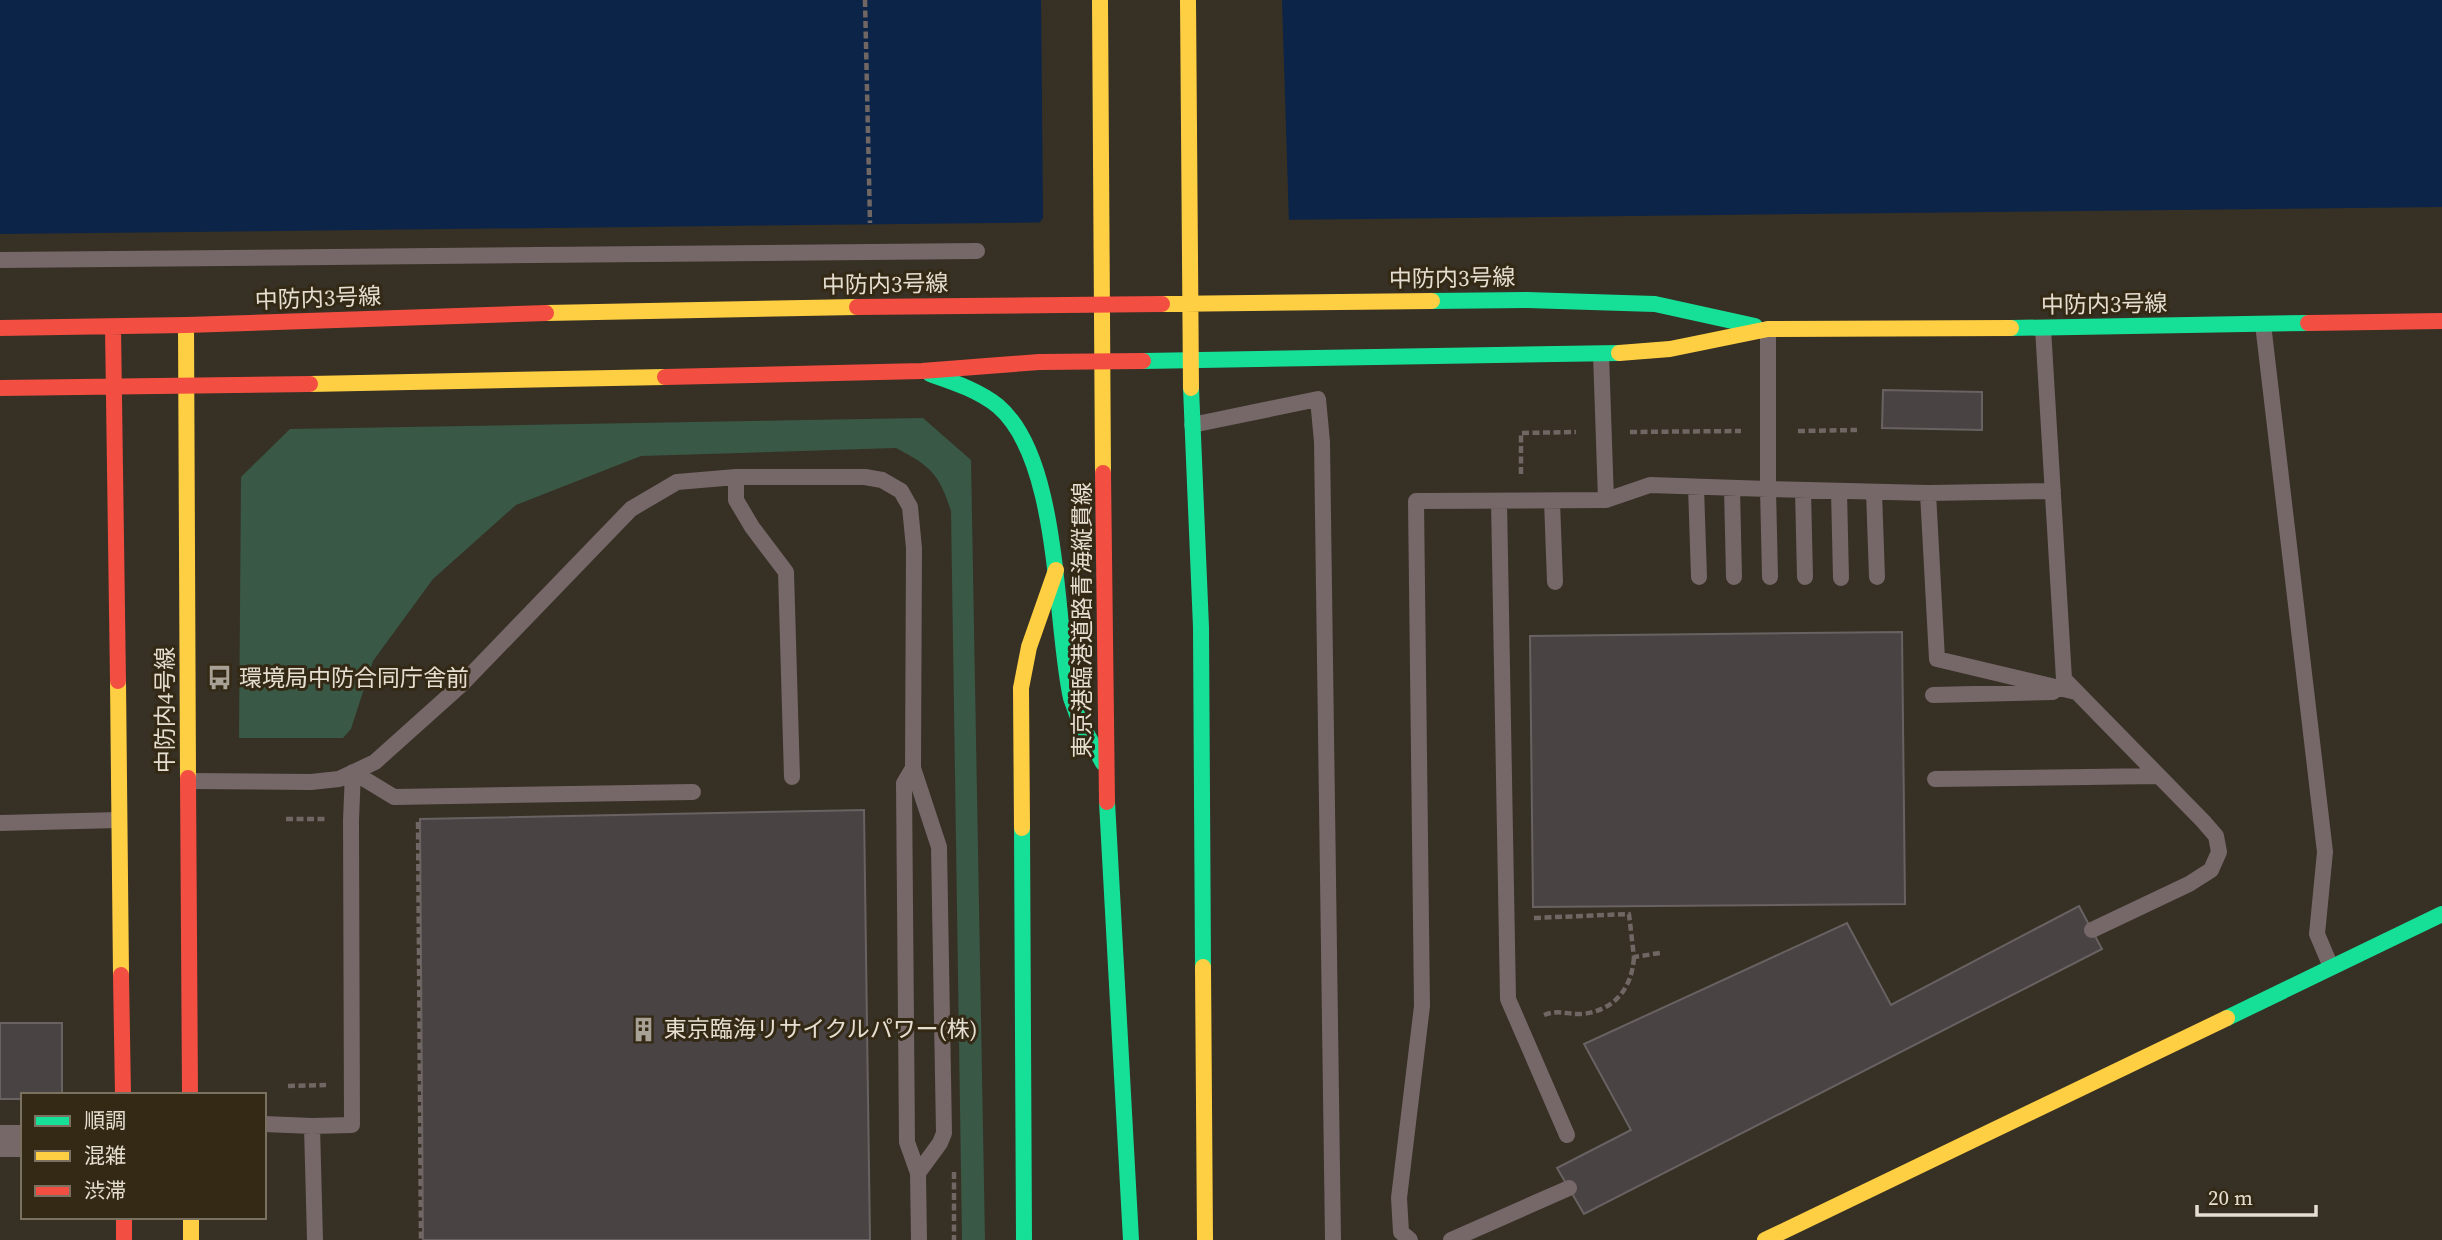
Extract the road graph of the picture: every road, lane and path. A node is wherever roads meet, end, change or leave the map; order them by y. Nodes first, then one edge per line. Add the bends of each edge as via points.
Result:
1 (865, 0) edge
2 (1100, 0) edge
3 (1188, 0) edge
4 (870, 231) dead end
5 (977, 251) dead end
6 (0, 260) edge
7 (1101, 304) junction
8 (1189, 305) junction
9 (2442, 321) edge
10 (2263, 324) junction
11 (186, 325) junction
12 (113, 327) junction
13 (0, 328) edge
14 (2043, 328) junction
15 (1768, 329) junction
16 (1601, 354) junction
17 (1189, 359) junction
18 (1103, 362) junction
19 (922, 371) junction
20 (187, 387) junction
21 (0, 388) edge
22 (115, 388) junction
23 (1192, 425) junction
24 (1857, 430) dead end
25 (1748, 431) dead end
26 (1798, 431) dead end
27 (1580, 432) dead end
28 (1626, 432) dead end
29 (1521, 475) dead end
30 (736, 477) junction
31 (1696, 487) junction
32 (1732, 488) junction
33 (1768, 489) junction
34 (1803, 490) junction
35 (1839, 491) junction
36 (2053, 491) junction
37 (1874, 492) junction
38 (1928, 493) junction
39 (1605, 500) junction
40 (1499, 501) junction
41 (1552, 501) junction
42 (1056, 570) junction
43 (1699, 577) dead end
44 (1734, 577) dead end
45 (1770, 577) dead end
46 (1805, 577) dead end
47 (1877, 577) dead end
48 (1840, 578) dead end
49 (1555, 582) dead end
50 (2076, 692) junction
51 (1933, 695) dead end
52 (913, 768) junction
53 (1105, 768) junction
54 (353, 772) junction
55 (792, 776) dead end
56 (2159, 776) junction
57 (1935, 779) dead end
58 (188, 781) junction
59 (693, 792) dead end
60 (119, 820) junction
61 (418, 820) dead end
62 (0, 823) edge
63 (2442, 914) edge
64 (1526, 919) dead end
65 (2092, 930) dead end
66 (1660, 953) dead end
67 (1634, 957) junction
68 (2331, 967) junction
69 (1544, 1015) dead end
70 (122, 1093) edge
71 (190, 1093) edge
72 (266, 1124) edge
73 (312, 1126) junction
74 (1567, 1135) dead end
75 (0, 1141) edge
76 (21, 1141) edge
77 (954, 1171) dead end
78 (918, 1173) junction
79 (1569, 1188) dead end
80 (124, 1219) edge
81 (191, 1219) edge
82 (124, 1240) edge
83 (191, 1240) edge
84 (315, 1240) edge
85 (421, 1240) edge
86 (919, 1240) edge
87 (954, 1240) edge
88 (1024, 1240) edge
89 (1131, 1240) edge
90 (1205, 1240) edge
91 (1333, 1240) edge
92 (1410, 1240) edge
93 (1451, 1240) edge
94 (1765, 1240) edge

1 - 4 path
2 - 7 street, 東京港臨港道路青海縦貫線
3 - 8 street
5 - 6 lane
7 - 8 street, 中防内3号線
7 - 11 street, 中防内3号線 via 657,309
7 - 18 street, 東京港臨港道路青海縦貫線
8 - 15 street, 中防内3号線 via 1527,300 1654,304
8 - 17 street
9 - 10 street, 中防内3号線
10 - 14 street, 中防内3号線
10 - 68 lane via 2325,852 2317,934
11 - 12 street, 中防内3号線
11 - 20 street, 中防内4号線
12 - 13 street, 中防内3号線
12 - 22 street, 中防内4号線
14 - 15 street, 中防内3号線
14 - 36 lane
15 - 16 street, 中防内3号線 via 1670,349
15 - 33 lane
16 - 17 street, 中防内3号線
16 - 39 lane
17 - 18 street, 中防内3号線
17 - 23 street
18 - 19 street, 中防内3号線
18 - 53 street, 東京港臨港道路青海縦貫線
19 - 20 street, 中防内3号線
19 - 42 street via 973,389 1017,427 1034,463
20 - 22 street, 中防内3号線
20 - 58 street, 中防内4号線
21 - 22 street, 中防内3号線
22 - 60 street, 中防内4号線
23 - 90 street via 1201,627
23 - 91 lane via 1318,399
24 - 26 path
25 - 28 path
27 - 29 path via 1521,433
30 - 52 lane via 865,477 901,491 910,507 914,548
30 - 54 lane via 677,482 631,509 462,684 375,761
30 - 55 lane via 736,500 786,572
31 - 32 lane
31 - 39 lane via 1650,485
31 - 43 lane
32 - 33 lane
32 - 44 lane
33 - 34 lane
33 - 45 lane
34 - 35 lane
34 - 46 lane
35 - 37 lane
35 - 48 lane
36 - 38 lane
36 - 50 lane via 2064,679
37 - 38 lane
37 - 47 lane
38 - 50 lane via 1937,659
39 - 41 lane
40 - 41 lane
40 - 74 lane via 1508,999
40 - 92 lane via 1416,501 1422,1006 1399,1198 1401,1232
41 - 49 lane
42 - 53 street via 1072,705
42 - 88 street via 1029,647 1021,688
50 - 51 lane
50 - 56 lane
52 - 78 lane via 904,783 906,1142
52 - 78 lane via 939,847 942,1051 943,1133
53 - 89 street, 東京港臨港道路青海縦貫線
54 - 58 lane via 339,779 311,782
54 - 59 lane via 394,797
54 - 73 lane via 352,1125
56 - 57 lane
56 - 65 lane via 2216,836 2219,852 2211,870 2189,884
58 - 71 street, 中防内4号線
60 - 62 lane
60 - 70 street, 中防内4号線
61 - 85 path
63 - 68 street
64 - 67 path via 1629,915
66 - 67 path
67 - 69 path via 1633,975 1613,1002 1582,1014 1556,1011
68 - 94 street
72 - 73 lane
73 - 84 lane
75 - 76 street
77 - 87 path
78 - 86 lane
79 - 93 lane
80 - 82 street
81 - 83 street

